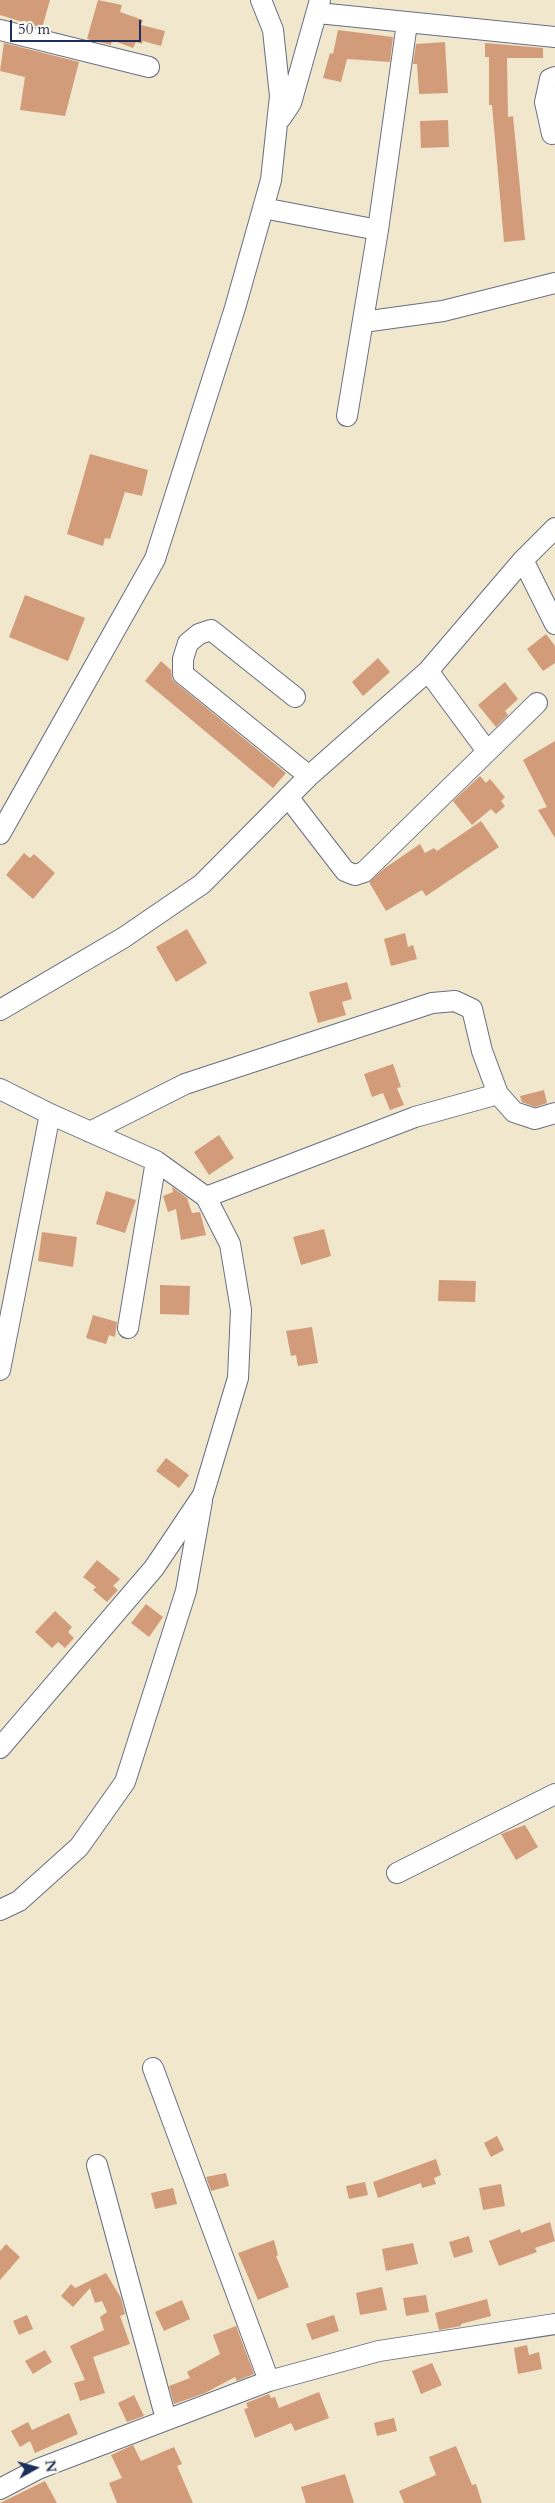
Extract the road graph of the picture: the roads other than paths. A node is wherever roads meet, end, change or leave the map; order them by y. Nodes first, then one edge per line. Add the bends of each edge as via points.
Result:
1 (261, 0) edge
2 (319, 6) edge
3 (408, 23) junction
4 (0, 30) edge
5 (555, 37) edge
6 (149, 67) dead end
7 (555, 77) edge
8 (277, 124) junction
9 (552, 134) dead end
10 (263, 208) junction
11 (378, 230) junction
12 (555, 283) edge
13 (363, 322) junction
14 (348, 416) dead end
15 (555, 528) edge
16 (523, 560) junction
17 (555, 624) edge
18 (428, 671) junction
19 (295, 697) dead end
20 (537, 703) dead end
21 (487, 751) junction
22 (309, 776) junction
23 (288, 797) junction
24 (0, 834) edge
25 (0, 1010) edge
26 (0, 1089) edge
27 (498, 1094) junction
28 (555, 1113) edge
29 (50, 1114) junction
30 (90, 1132) junction
31 (156, 1161) junction
32 (206, 1197) junction
33 (128, 1328) dead end
34 (0, 1370) edge
35 (203, 1494) junction
36 (0, 1748) edge
37 (555, 1794) edge
38 (397, 1873) dead end
39 (0, 1910) edge
40 (152, 2068) dead end
41 (96, 2165) dead end
42 (555, 2324) edge
43 (269, 2381) junction
44 (166, 2419) junction
45 (0, 2489) edge

1 - 8 street via 273,30 280,96
2 - 3 street
2 - 8 street via 291,103
3 - 5 street
3 - 11 street
4 - 6 street
7 - 9 street via 550,79 545,102
8 - 10 street via 271,180
10 - 11 street
10 - 24 street via 235,308 155,559
11 - 13 street
12 - 13 street via 443,312
13 - 14 street
15 - 16 street
16 - 17 street
16 - 18 street
18 - 21 street
18 - 22 street
19 - 22 street via 211,630 188,642 183,674
20 - 21 street
21 - 23 street via 395,844 364,872 355,875 345,871
22 - 23 street
23 - 25 street via 202,884 123,938
26 - 29 street
27 - 28 street via 514,1112 535,1119
27 - 30 street via 482,1051 472,1009 456,1000 432,1002 185,1084
27 - 32 street via 415,1118
29 - 30 street
29 - 34 street
30 - 31 street
31 - 32 street
31 - 33 street
32 - 35 street via 230,1244 241,1310 238,1378
35 - 36 street via 154,1568
35 - 39 street via 186,1591 125,1782 79,1847 19,1901
37 - 38 street
40 - 43 street
41 - 44 street
42 - 43 street via 378,2352
43 - 44 street
44 - 45 street via 38,2469

